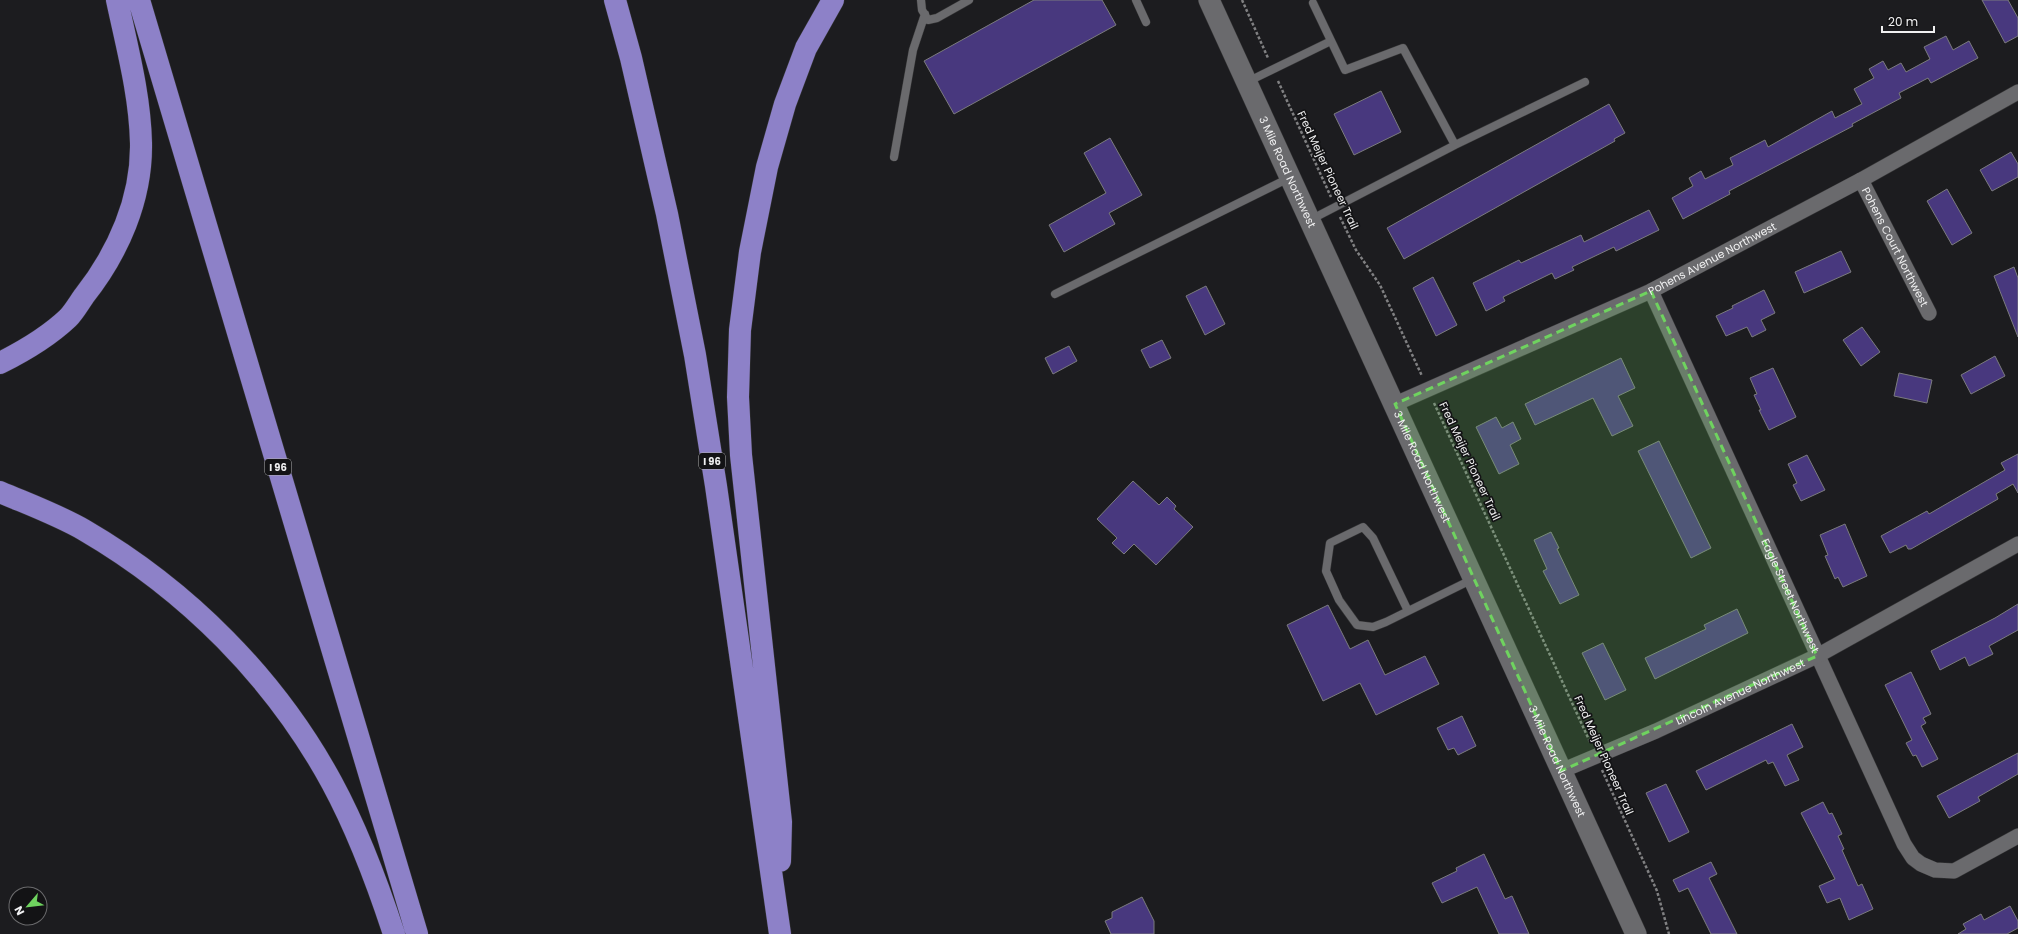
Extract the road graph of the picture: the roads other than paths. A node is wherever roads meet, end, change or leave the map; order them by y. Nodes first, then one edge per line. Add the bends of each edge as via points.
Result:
1 (117, 0) edge
2 (139, 0) edge
3 (615, 0) edge
4 (833, 0) edge
5 (921, 0) edge
6 (969, 0) edge
7 (1136, 0) edge
8 (1209, 0) edge
9 (1313, 3) dead end
10 (925, 14) junction
11 (1146, 22) dead end
12 (1331, 41) junction
13 (1246, 82) junction
14 (1585, 82) dead end
15 (2018, 92) edge
16 (1454, 145) junction
17 (894, 157) dead end
18 (1290, 178) junction
19 (1861, 180) junction
20 (1309, 220) junction
21 (1651, 291) junction
22 (1054, 294) dead end
23 (1929, 313) dead end
24 (0, 363) edge
25 (1395, 404) junction
26 (0, 492) edge
27 (2018, 544) edge
28 (1474, 578) junction
29 (1408, 611) junction
30 (1817, 656) junction
31 (1561, 771) junction
32 (2018, 836) edge
33 (779, 930) edge
34 (394, 934) edge
35 (417, 934) edge
36 (1636, 934) edge

1 - 24 highway via 138,98 141,144 136,191 121,235 102,273 68,318 30,347
2 - 35 highway, I 96
3 - 33 highway, I 96 via 665,206 695,354
4 - 33 highway via 806,48 785,104 767,167 750,252 740,330 738,397 741,455 781,822
5 - 10 lane
6 - 10 lane via 937,18 928,20
7 - 11 lane
8 - 13 main road, 3 Mile Road Northwest
9 - 12 lane
10 - 17 lane via 913,50
12 - 13 lane
12 - 16 lane via 1345,70 1403,48
13 - 18 main road, 3 Mile Road Northwest
14 - 16 lane
15 - 19 street, Pohens Avenue Northwest
16 - 20 lane
18 - 20 main road, 3 Mile Road Northwest
18 - 22 lane
19 - 21 street, Pohens Avenue Northwest
19 - 23 street, Pohens Court Northwest
20 - 25 main road, 3 Mile Road Northwest
21 - 25 street, Pohens Avenue Northwest
21 - 30 street, Eagle Street Northwest
25 - 28 main road, 3 Mile Road Northwest
26 - 34 highway via 83,530 126,557 174,592 220,634 260,679 306,739 333,783 365,854
27 - 30 street, Lincoln Avenue Northwest
28 - 29 lane
28 - 31 main road, 3 Mile Road Northwest
29 - 29 lane via 1373,627 1357,625 1339,600 1326,571 1330,543 1363,527 1373,538
30 - 31 street, Lincoln Avenue Northwest via 1656,731
30 - 32 street, Eagle Street Northwest via 1904,844 1914,858 1935,870 1954,871
31 - 36 main road, 3 Mile Road Northwest

